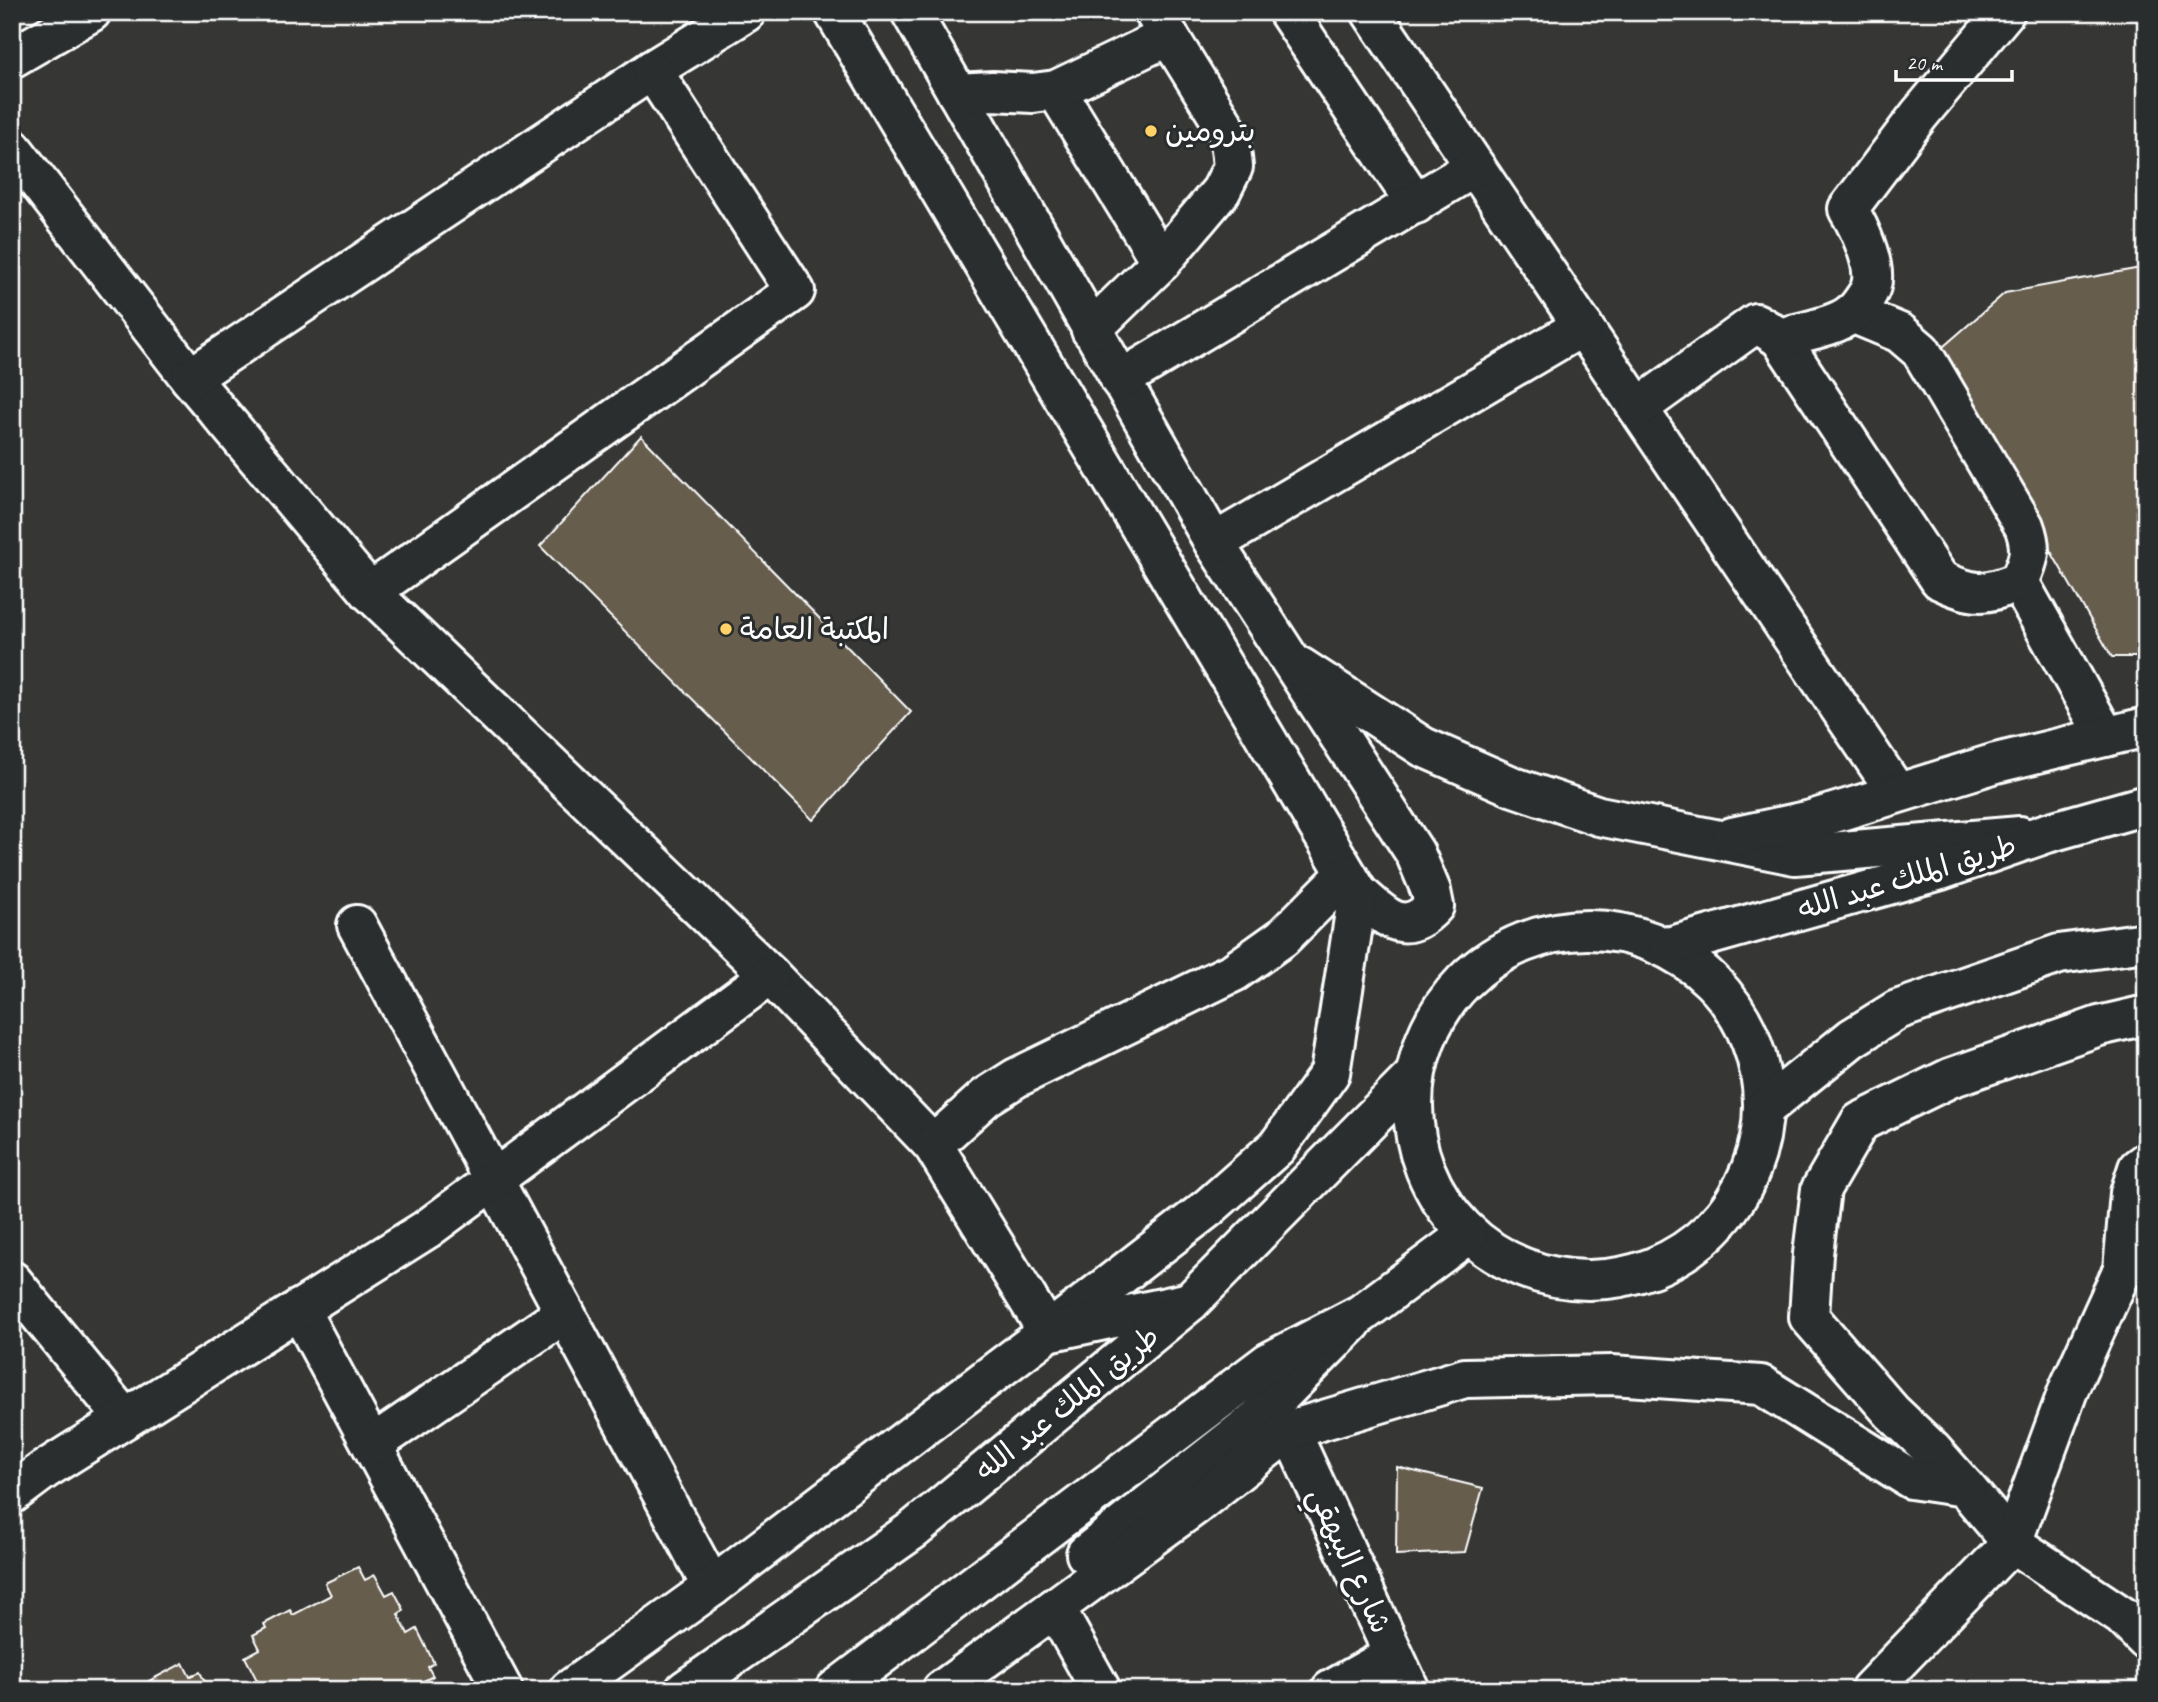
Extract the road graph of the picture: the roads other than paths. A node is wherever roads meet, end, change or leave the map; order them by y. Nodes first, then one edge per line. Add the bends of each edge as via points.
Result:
1 (91, 12) edge
2 (746, 12) edge
3 (834, 12) edge
4 (911, 12) edge
5 (1288, 12) edge
6 (1371, 12) edge
7 (2005, 12) edge
8 (1161, 24) edge
9 (12, 58) edge
10 (652, 70) junction
11 (1056, 90) junction
12 (957, 93) junction
13 (12, 148) edge
14 (1475, 167) junction
15 (1416, 204) junction
16 (1161, 262) junction
17 (1852, 313) junction
18 (1583, 327) junction
19 (1091, 330) junction
20 (1780, 338) junction
21 (190, 378) junction
22 (1120, 380) junction
23 (1637, 408) junction
24 (1214, 543) junction
25 (2019, 582) junction
26 (370, 592) junction
27 (1291, 661) junction
28 (2146, 727) edge
29 (2106, 737) junction
30 (1897, 793) junction
31 (2146, 805) edge
32 (2047, 833) junction
33 (1717, 840) junction
34 (1352, 883) junction
35 (357, 925) dead end
36 (2146, 942) edge
37 (1668, 947) junction
38 (770, 975) junction
39 (2146, 1014) edge
40 (1415, 1075) junction
41 (1765, 1108) junction
42 (933, 1145) junction
43 (2146, 1162) edge
44 (493, 1179) junction
45 (1468, 1234) junction
46 (2134, 1276) edge
47 (12, 1281) edge
48 (1190, 1302) junction
49 (299, 1309) junction
50 (565, 1312) junction
51 (1361, 1314) junction
52 (1048, 1332) junction
53 (125, 1419) junction
54 (1290, 1430) junction
55 (372, 1446) junction
56 (15, 1486) edge
57 (1965, 1487) junction
58 (2012, 1543) junction
59 (712, 1587) junction
60 (1055, 1608) junction
61 (2146, 1640) edge
62 (1393, 1655) junction
63 (503, 1690) edge
64 (569, 1690) edge
65 (685, 1690) edge
66 (835, 1690) edge
67 (933, 1690) edge
68 (942, 1690) edge
69 (1101, 1690) edge
70 (1331, 1690) edge
71 (1410, 1690) edge
72 (1870, 1690) edge

1 - 9 street
2 - 10 street
3 - 34 street
4 - 12 street
5 - 15 street
6 - 14 street
7 - 17 street via 1848,209 1870,259 1871,287
8 - 11 street
8 - 16 street via 1225,127 1233,167 1221,191
10 - 21 street
10 - 26 street via 795,291
11 - 12 street
11 - 16 street
12 - 19 street
13 - 21 street
14 - 15 street
14 - 18 street
15 - 22 street
16 - 19 street
17 - 20 street
17 - 25 street via 1900,333 1921,351 2024,526 2031,544
18 - 23 street
18 - 24 street
19 - 22 street
20 - 23 street via 1756,323
20 - 25 street via 1940,580 1963,591 1990,593
21 - 26 street
22 - 24 street
23 - 30 street
24 - 27 street
25 - 29 street
26 - 38 street
27 - 33 street via 1423,747 1514,787 1599,816
27 - 34 street via 1415,853 1434,906 1423,918 1407,924 1390,919
28 - 29 street
29 - 30 street
30 - 33 street via 1811,820
31 - 32 street, طريق الملك عبد الله
32 - 33 street via 1795,855
32 - 37 street, طريق الملك عبد الله via 1941,870
34 - 42 street via 1234,972 1016,1078 986,1097
34 - 52 street via 1330,1073 1277,1147 1208,1208
35 - 44 street
36 - 41 street via 2059,954 1897,1010 1852,1038
37 - 40 street via 1615,930 1561,930 1509,947 1464,979 1432,1023
37 - 41 street via 1708,975 1739,1014 1758,1059
38 - 42 street
38 - 44 street
39 - 57 street via 1950,1078 1860,1122 1821,1189 1809,1317
40 - 45 street via 1413,1118 1422,1161 1441,1200
40 - 48 street, طريق الملك عبد الله
41 - 45 street via 1758,1153 1741,1195 1714,1230 1678,1258 1636,1275 1592,1282 1547,1277 1505,1260
42 - 52 street
43 - 46 street via 2138,1168 2130,1192
44 - 49 street via 427,1229
44 - 50 street
45 - 51 street
46 - 58 street via 2069,1388
47 - 53 street
48 - 52 street
48 - 65 street, طريق الملك عبد الله via 912,1530
49 - 53 street
49 - 55 street
50 - 55 street
50 - 59 street
51 - 66 street via 1269,1362
51 - 67 street via 1257,1419 1028,1600
52 - 59 street
53 - 56 street
54 - 57 street via 1465,1378 1612,1375 1761,1385 1911,1479
54 - 60 street
54 - 62 street, شارع البيهقي
55 - 63 street
57 - 58 street
58 - 61 street via 2122,1616
58 - 72 street
59 - 64 street
60 - 68 street
60 - 69 street
62 - 70 street
62 - 71 street, شارع البيهقي

